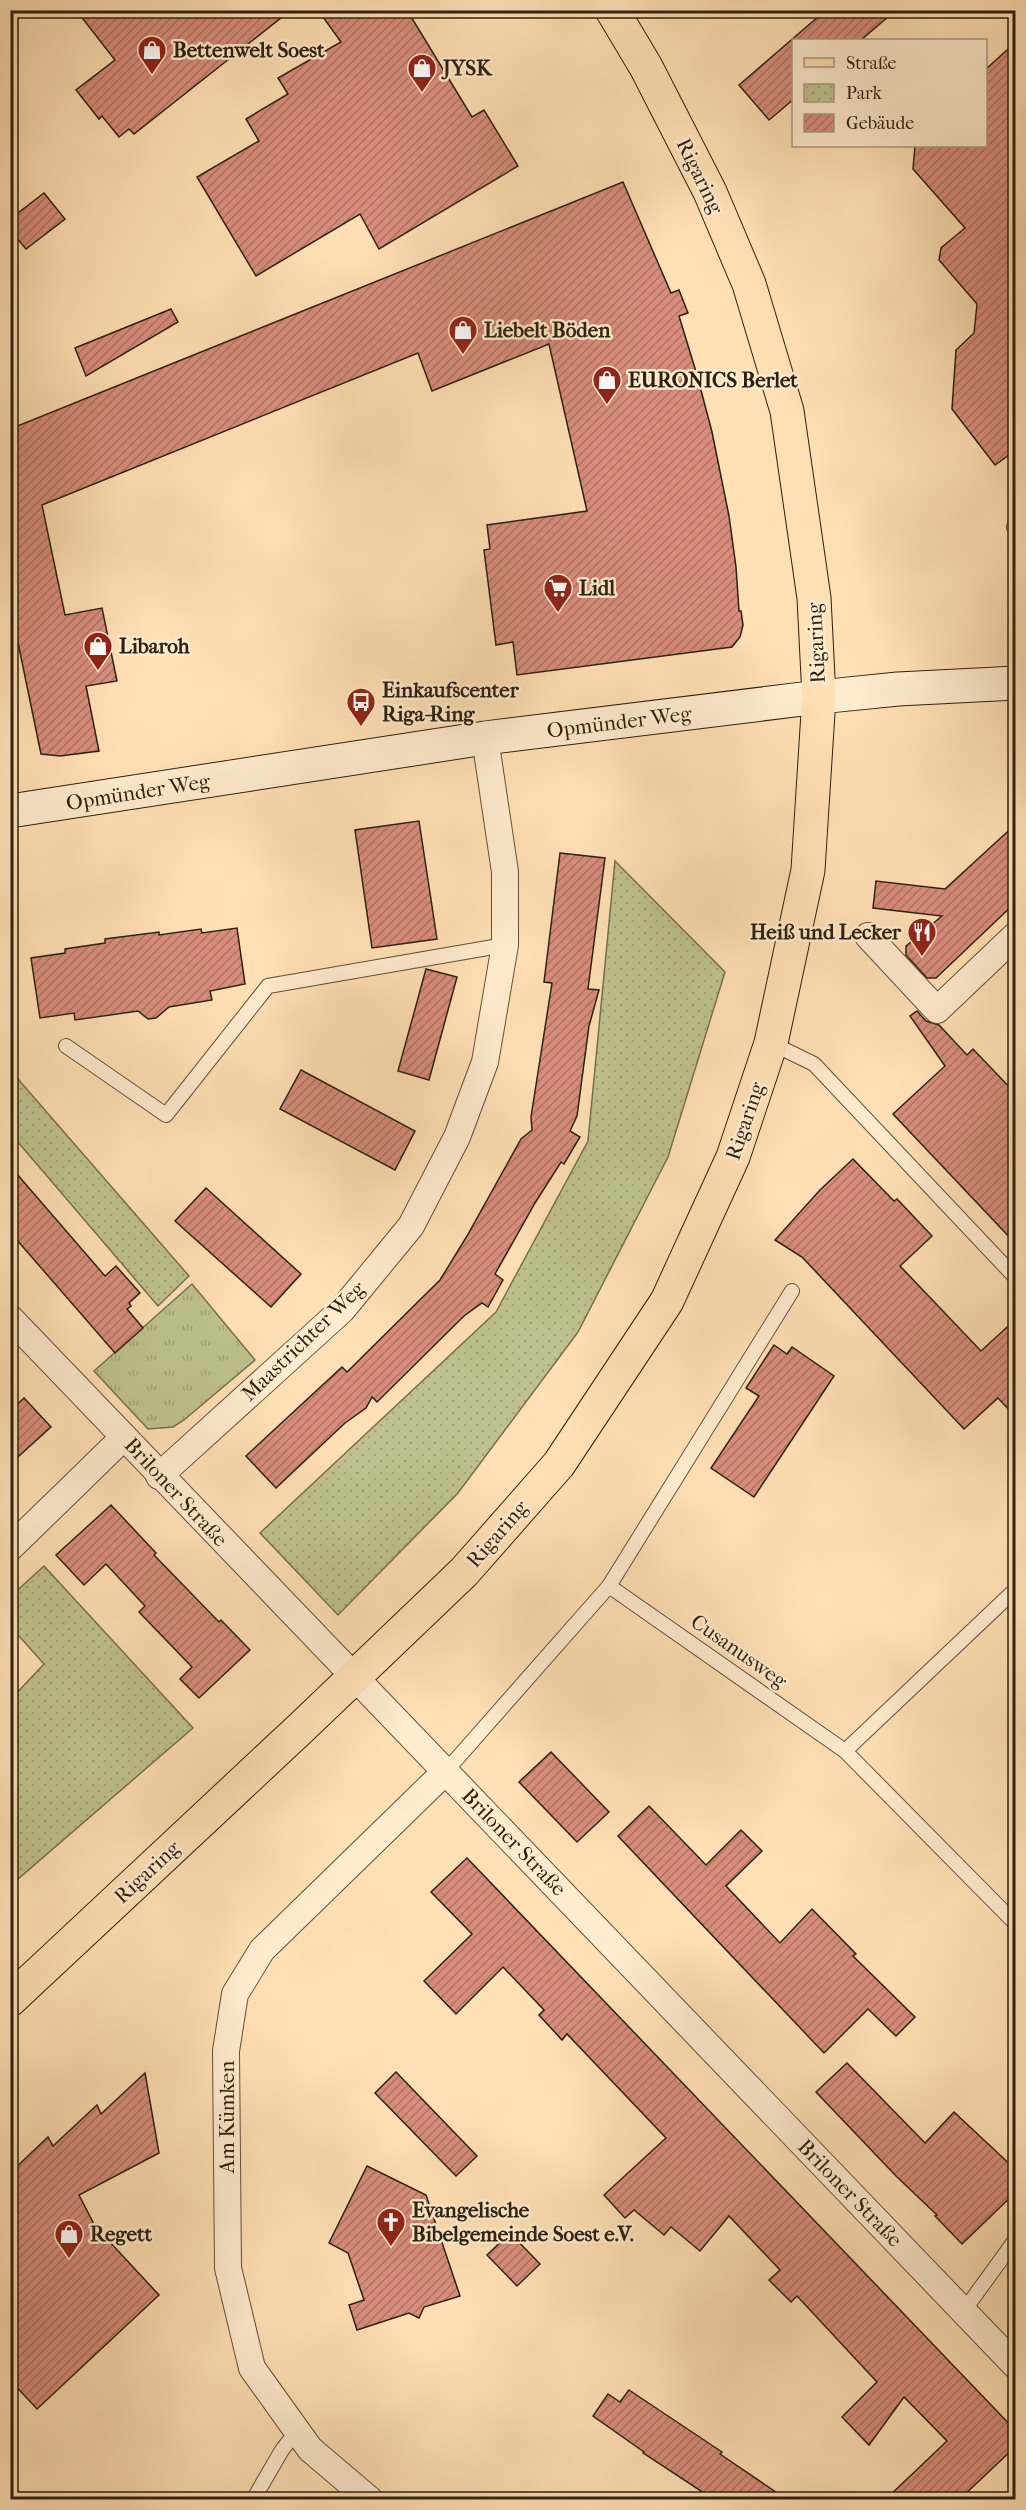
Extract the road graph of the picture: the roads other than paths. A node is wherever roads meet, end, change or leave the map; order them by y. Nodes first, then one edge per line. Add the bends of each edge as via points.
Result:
1 (612, 10) edge
2 (1016, 683) edge
3 (819, 697) junction
4 (485, 738) junction
5 (10, 811) edge
6 (1016, 935) edge
7 (868, 936) dead end
8 (505, 945) junction
9 (771, 1043) junction
10 (66, 1046) dead end
11 (1016, 1278) edge
12 (792, 1292) dead end
13 (10, 1318) edge
14 (124, 1437) junction
15 (159, 1476) junction
16 (10, 1548) edge
17 (609, 1586) junction
18 (1016, 1589) edge
19 (355, 1677) junction
20 (845, 1751) junction
21 (446, 1771) junction
22 (1016, 1924) edge
23 (10, 2000) edge
24 (1016, 2239) edge
25 (963, 2312) junction
26 (1016, 2366) edge
27 (297, 2431) junction
28 (253, 2499) edge
29 (370, 2499) edge

1 - 3 main road, Rigaring via 710,192 749,284 787,411 814,598
2 - 3 street, Opmünder Weg
3 - 4 street, Opmünder Weg
3 - 9 main road, Rigaring via 808,870
4 - 5 street, Opmünder Weg
4 - 8 street, Maastrichter Weg via 505,872
6 - 7 street via 937,1010
8 - 10 lane via 268,986 166,1115
8 - 15 street, Maastrichter Weg via 485,1062 457,1137 411,1226 342,1310
9 - 11 lane via 814,1064
9 - 19 main road, Rigaring via 734,1157 667,1301 559,1464 464,1572
12 - 17 lane
13 - 14 street, Briloner Straße
14 - 15 street, Briloner Straße
14 - 16 street
15 - 19 street, Briloner Straße
17 - 20 lane, Cusanusweg
17 - 21 lane
18 - 20 lane
19 - 21 street, Briloner Straße
19 - 23 main road, Rigaring
20 - 22 lane, Cusanusweg
21 - 25 street, Briloner Straße
21 - 27 street, Am Kümken via 262,1950 235,1994 226,2051 228,2268 252,2368
24 - 25 lane
25 - 26 street, Briloner Straße
27 - 28 lane
27 - 29 street, Am Kümken via 310,2449

